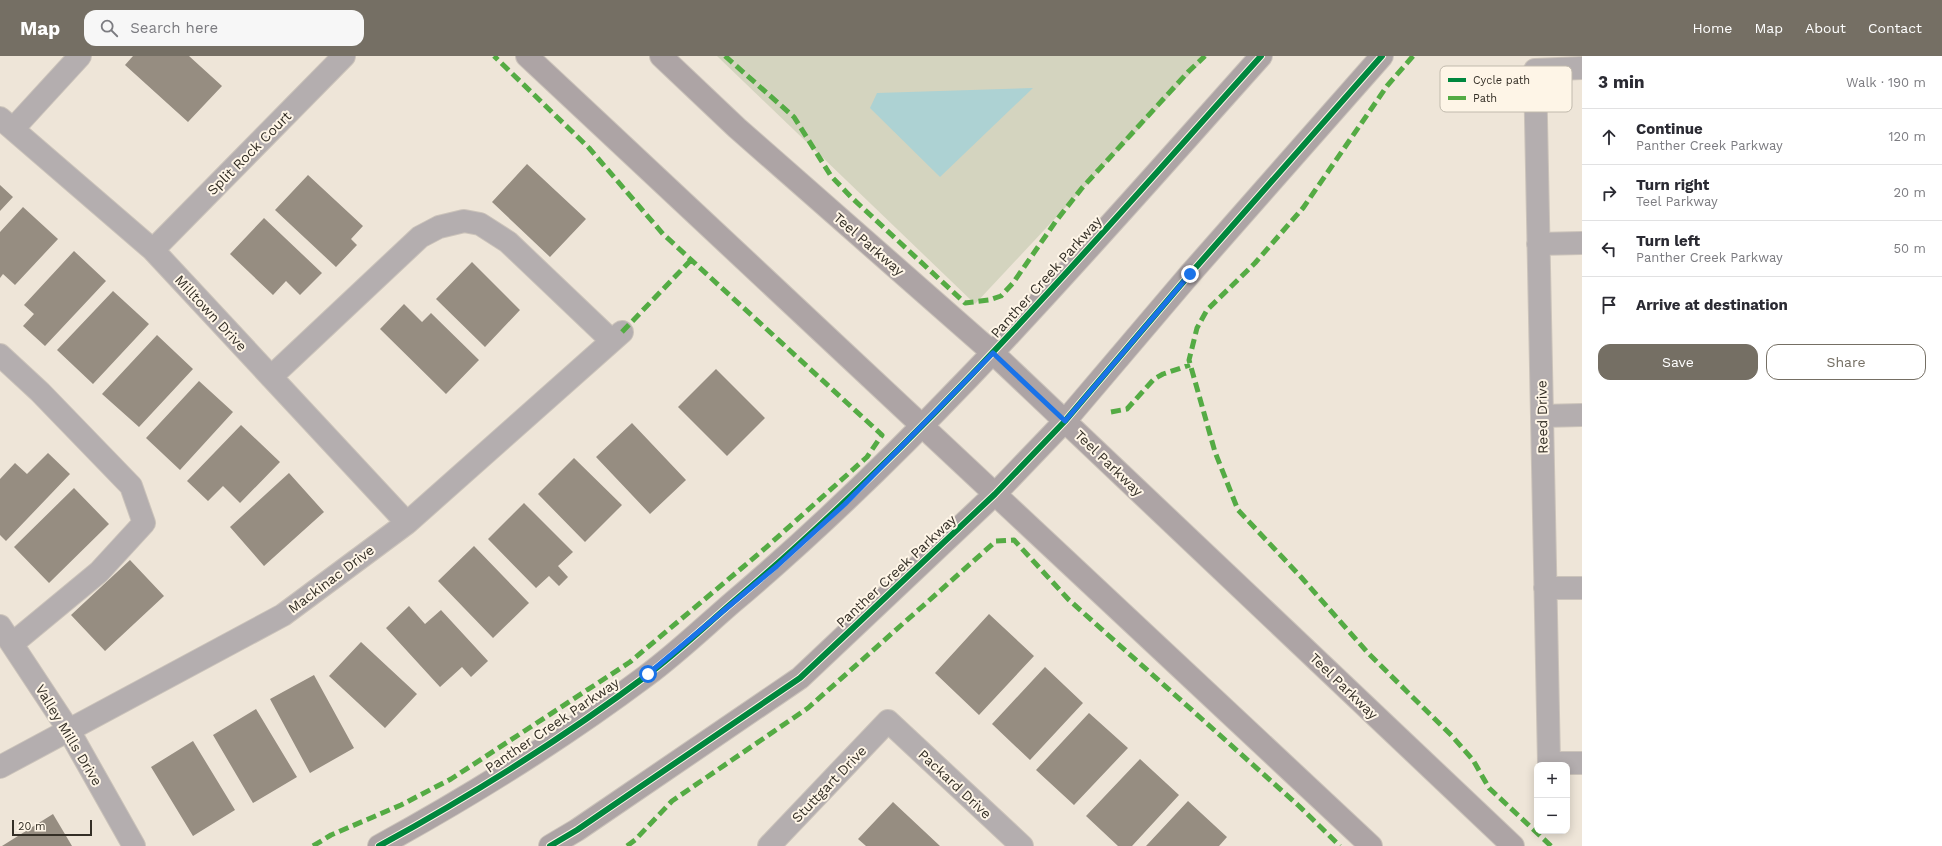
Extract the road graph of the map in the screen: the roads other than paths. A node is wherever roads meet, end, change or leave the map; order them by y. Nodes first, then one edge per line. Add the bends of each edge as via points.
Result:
1 (80, 56) edge
2 (527, 56) edge
3 (661, 56) edge
4 (1261, 56) edge
5 (1382, 56) edge
6 (338, 58) edge
7 (1572, 68) edge
8 (1582, 68) edge
9 (1536, 112) edge
10 (6, 124) edge
11 (1582, 243) edge
12 (1538, 244) junction
13 (153, 250) junction
14 (993, 353) junction
15 (0, 355) edge
16 (270, 377) junction
17 (1582, 415) edge
18 (1542, 416) junction
19 (1065, 421) junction
20 (922, 426) junction
21 (995, 494) junction
22 (407, 523) junction
23 (1546, 588) junction
24 (1582, 588) edge
25 (0, 626) edge
26 (12, 644) junction
27 (888, 721) joint
28 (68, 729) junction
29 (1582, 763) edge
30 (0, 767) edge
31 (134, 846) edge
32 (379, 846) edge
33 (550, 846) edge
34 (770, 846) edge
35 (1021, 846) edge
36 (1371, 846) edge
37 (1513, 846) edge

1 - 10 street
2 - 20 main road
3 - 14 main road, Teel Parkway via 737,128
4 - 14 main road, Panther Creek Parkway
5 - 19 main road, Panther Creek Parkway via 1190,274
6 - 13 street, Split Rock Court
7 - 8 street, Reed Drive
9 - 12 street, Reed Drive
10 - 13 street, Milltown Drive
11 - 12 street
12 - 18 street, Reed Drive
13 - 16 street, Milltown Drive
14 - 19 main road, Teel Parkway
14 - 20 main road, Panther Creek Parkway
15 - 26 street via 40,392 131,486 144,523 99,572
16 - 22 street, Milltown Drive
16 - 22 street, Mackinac Drive via 420,237 439,227 464,220 480,224 508,242 617,337
17 - 18 street
18 - 23 street, Reed Drive
19 - 21 main road, Panther Creek Parkway
19 - 37 main road, Teel Parkway
20 - 21 main road
20 - 32 main road, Panther Creek Parkway via 845,504 777,566 648,674 546,747 436,815
21 - 33 main road, Panther Creek Parkway via 800,678
21 - 36 main road
22 - 28 street, Mackinac Drive via 283,615
23 - 24 street
23 - 29 street, Reed Drive via 1549,763
25 - 26 street, Valley Mills Drive
26 - 28 street, Valley Mills Drive
27 - 34 street, Stuttgart Drive
27 - 35 street, Packard Drive
28 - 30 street, Mackinac Drive
28 - 31 street, Valley Mills Drive

